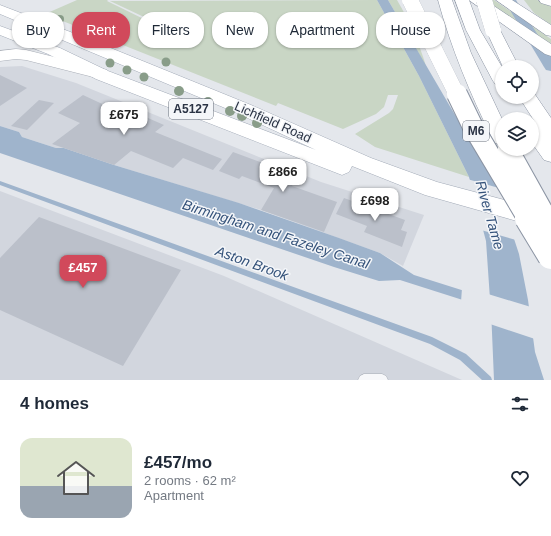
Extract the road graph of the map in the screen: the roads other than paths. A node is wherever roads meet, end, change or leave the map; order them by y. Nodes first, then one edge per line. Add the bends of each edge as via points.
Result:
1 (410, 0) edge
2 (445, 0) edge
3 (462, 0) edge
4 (476, 0) edge
5 (484, 0) edge
6 (502, 0) edge
7 (546, 0) edge
8 (551, 2) edge
9 (0, 9) edge
10 (502, 18) junction
11 (0, 19) edge
12 (12, 25) edge
13 (0, 30) edge
14 (548, 30) edge
15 (12, 35) edge
16 (72, 37) edge
17 (12, 39) edge
18 (12, 41) edge
19 (0, 43) edge
20 (46, 48) edge
21 (98, 48) edge
22 (0, 49) edge
23 (551, 51) edge
24 (0, 56) edge
25 (508, 60) edge
26 (551, 61) edge
27 (495, 69) edge
28 (102, 75) junction
29 (532, 104) edge
30 (495, 124) edge
31 (551, 133) edge
32 (539, 138) edge
33 (512, 156) edge
34 (551, 156) edge
35 (470, 205) junction
36 (521, 220) junction
37 (551, 223) edge
38 (551, 238) edge
39 (551, 256) edge
40 (364, 380) edge
41 (382, 380) edge

1 - 39 main road, M6, bridge via 472,125
2 - 30 main road, M6 via 453,30
3 - 27 main road via 473,30
4 - 10 main road
5 - 25 main road, bridge via 493,30
6 - 14 main road
7 - 8 main road
9 - 16 main road, Lichfield Road / A5127
10 - 23 main road
10 - 26 main road via 527,43
11 - 12 main road
13 - 15 main road, Lichfield Road / A5127
17 - 19 main road
18 - 22 main road
20 - 28 main road, Lichfield Road / A5127
21 - 35 main road, Lichfield Road / A5127 via 364,163
24 - 28 main road via 26,55
28 - 35 main road, Lichfield Road / A5127 via 280,144
29 - 31 main road
32 - 34 main road
33 - 37 main road, bridge
35 - 36 main road, Lichfield Road / A5127
36 - 37 main road, Lichfield Road / A5127
36 - 38 main road, Lichfield Road / A5127
40 - 41 lane

